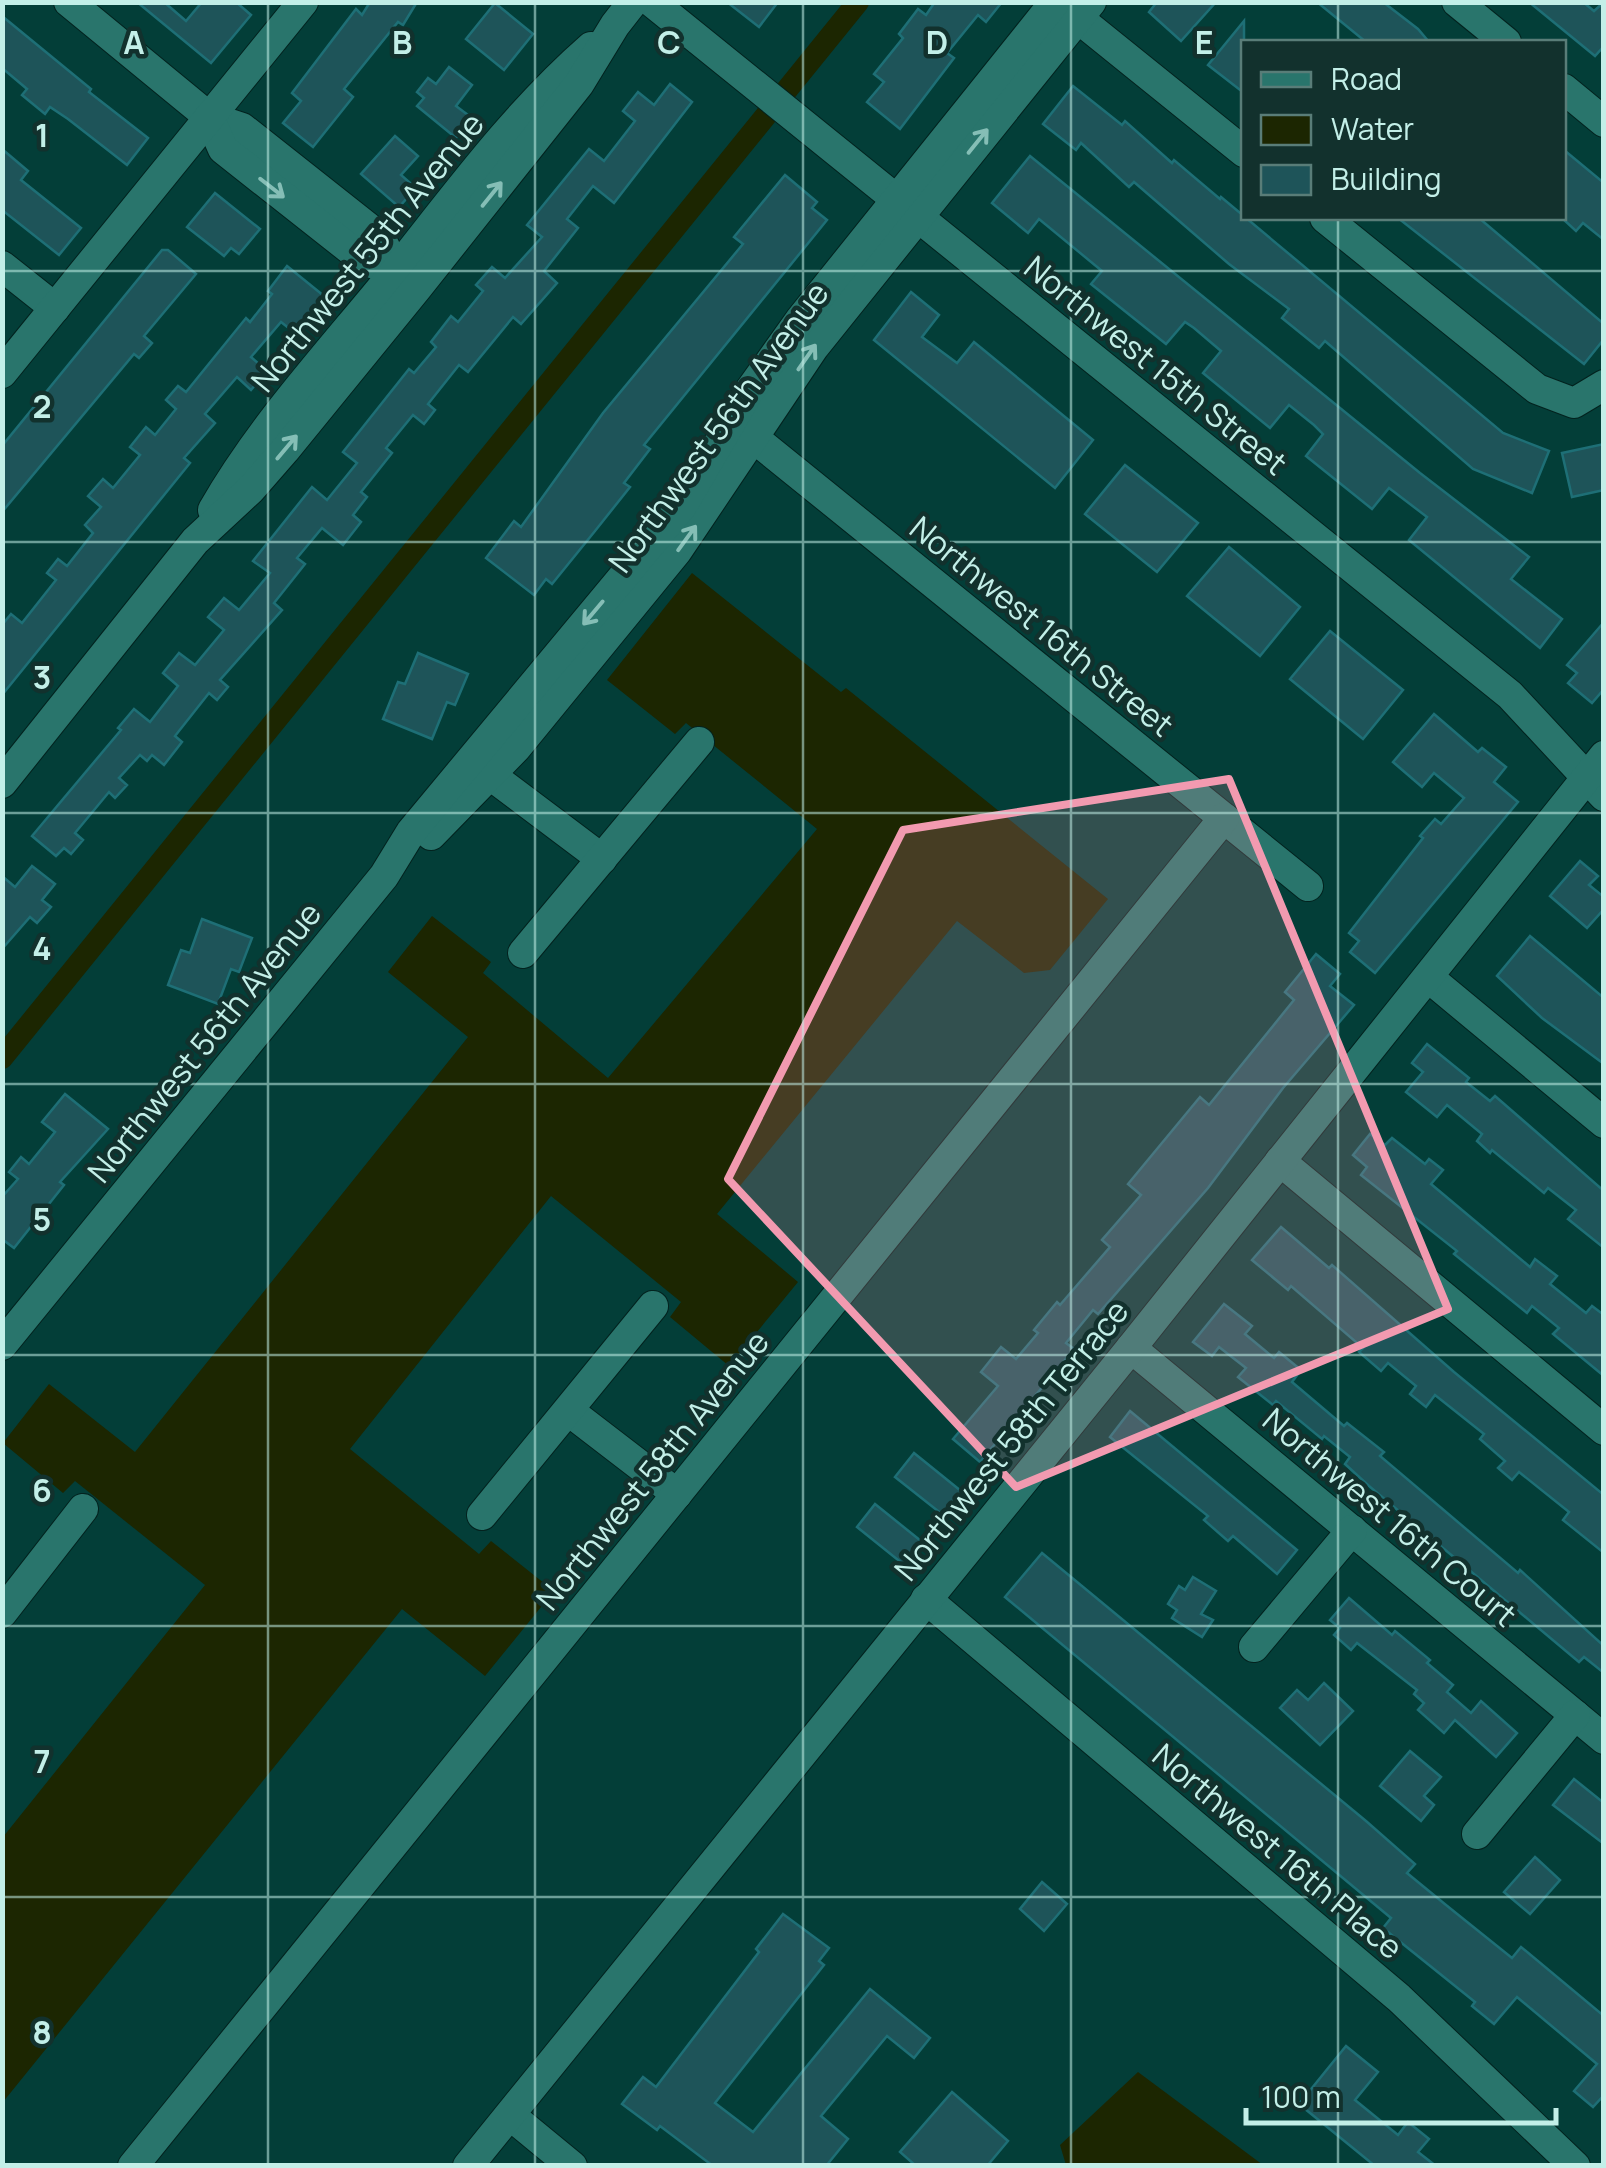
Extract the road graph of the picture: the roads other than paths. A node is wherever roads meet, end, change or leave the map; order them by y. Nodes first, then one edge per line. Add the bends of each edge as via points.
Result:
1 (69, 2) edge
2 (303, 2) edge
3 (652, 2) edge
4 (1457, 2) edge
5 (1071, 6) edge
6 (624, 14) edge
7 (1504, 40) edge
8 (1566, 91) edge
9 (210, 116) junction
10 (1604, 122) edge
11 (1241, 149) edge
12 (906, 208) junction
13 (1327, 220) edge
14 (2, 266) edge
15 (406, 279) junction
16 (55, 308) junction
17 (2, 373) edge
18 (1604, 384) edge
19 (742, 430) junction
20 (699, 742) dead end
21 (481, 768) junction
22 (1598, 777) edge
23 (2, 783) edge
24 (1224, 818) junction
25 (602, 858) junction
26 (1308, 886) dead end
27 (524, 953) dead end
28 (1428, 977) junction
29 (1604, 1123) edge
30 (1280, 1162) junction
31 (653, 1306) dead end
32 (2, 1345) edge
33 (1131, 1348) junction
34 (570, 1410) junction
35 (1604, 1430) edge
36 (677, 1494) junction
37 (83, 1510) dead end
38 (482, 1514) dead end
39 (1352, 1530) junction
40 (926, 1599) junction
41 (2, 1613) edge
42 (1254, 1647) dead end
43 (1574, 1715) junction
44 (1604, 1740) edge
45 (1477, 1834) dead end
46 (510, 2115) junction
47 (133, 2166) edge
48 (468, 2166) edge
49 (572, 2166) edge
50 (1576, 2166) edge

1 - 9 street
2 - 9 street
3 - 12 street, Northwest 15th Street
4 - 7 street
5 - 11 street
5 - 12 street, Northwest 56th Avenue
6 - 15 street, Northwest 55th Avenue via 579,84
8 - 10 street
9 - 15 street via 242,128 380,238
9 - 16 street
12 - 19 street, Northwest 56th Avenue via 814,347
12 - 22 street, Northwest 15th Street via 1510,695
13 - 18 street via 1537,389 1574,402
14 - 16 street
15 - 23 street, Northwest 55th Avenue via 285,450 195,541
16 - 17 street
19 - 21 street, Northwest 56th Avenue
19 - 24 street, Northwest 16th Street
20 - 25 street
21 - 25 street
21 - 32 street, Northwest 56th Avenue via 411,832 384,876
22 - 28 street, Northwest 58th Terrace
24 - 26 street, Northwest 16th Street
24 - 36 street, Northwest 58th Avenue
25 - 27 street
28 - 29 street
28 - 30 street, Northwest 58th Terrace
30 - 33 street, Northwest 58th Terrace
30 - 35 street
31 - 34 street
33 - 39 street, Northwest 16th Court
33 - 40 street, Northwest 58th Terrace
34 - 36 street
34 - 38 street
36 - 47 street, Northwest 58th Avenue
37 - 41 street
39 - 42 street
39 - 43 street, Northwest 16th Court
40 - 46 street, Northwest 58th Terrace
40 - 50 street, Northwest 16th Place via 1398,1998
43 - 44 street, Northwest 16th Court
43 - 45 street
46 - 48 street, Northwest 58th Terrace
46 - 49 street

